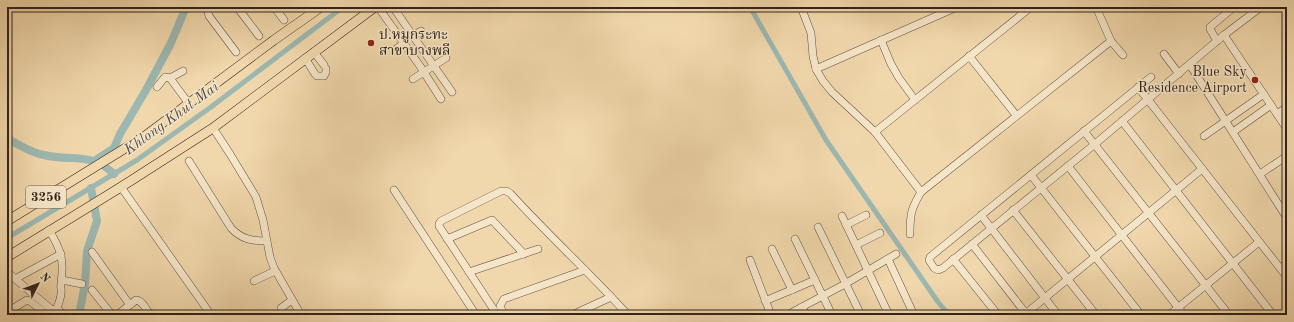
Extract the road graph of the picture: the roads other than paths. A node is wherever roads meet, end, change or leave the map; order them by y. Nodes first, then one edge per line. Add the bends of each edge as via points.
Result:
1 (210, 7) edge
2 (237, 7) edge
3 (274, 7) edge
4 (321, 7) edge
5 (375, 7) edge
6 (378, 7) edge
7 (393, 7) edge
8 (801, 7) edge
9 (955, 7) edge
10 (1031, 7) edge
11 (1096, 7) edge
12 (1234, 7) edge
13 (1261, 7) edge
14 (284, 20) dead end
15 (421, 30) dead end
16 (1224, 35) junction
17 (259, 36) dead end
18 (413, 36) junction
19 (881, 40) junction
20 (1111, 41) junction
21 (1218, 41) junction
22 (404, 44) junction
23 (395, 50) dead end
24 (236, 52) dead end
25 (314, 52) junction
26 (1164, 54) dead end
27 (1124, 55) dead end
28 (970, 56) junction
29 (305, 58) junction
30 (446, 58) dead end
31 (1190, 65) junction
32 (434, 66) junction
33 (816, 69) junction
34 (183, 71) dead end
35 (424, 72) junction
36 (1179, 74) junction
37 (1151, 77) dead end
38 (170, 78) junction
39 (412, 79) dead end
40 (157, 87) dead end
41 (1138, 87) junction
42 (452, 92) dead end
43 (1264, 94) junction
44 (441, 99) dead end
45 (915, 100) junction
46 (1148, 100) junction
47 (189, 104) junction
48 (1271, 105) junction
49 (1287, 107) edge
50 (1277, 114) junction
51 (1016, 115) junction
52 (1226, 120) junction
53 (1122, 122) junction
54 (213, 128) junction
55 (1287, 129) edge
56 (1084, 131) junction
57 (875, 132) junction
58 (1233, 132) junction
59 (1204, 136) dead end
60 (1095, 144) junction
61 (1287, 156) edge
62 (189, 161) dead end
63 (1068, 166) junction
64 (1202, 169) junction
65 (1260, 174) junction
66 (1031, 175) junction
67 (121, 187) junction
68 (1041, 188) junction
69 (394, 190) dead end
70 (1176, 190) junction
71 (921, 192) junction
72 (1013, 210) junction
73 (1148, 213) junction
74 (866, 215) dead end
75 (981, 215) junction
76 (842, 216) dead end
77 (1287, 218) edge
78 (7, 220) edge
79 (846, 225) junction
80 (818, 227) dead end
81 (991, 228) junction
82 (49, 230) junction
83 (880, 233) dead end
84 (910, 234) dead end
85 (1122, 235) junction
86 (447, 239) junction
87 (795, 239) dead end
88 (266, 241) junction
89 (1259, 242) junction
90 (972, 244) junction
91 (856, 245) junction
92 (538, 249) dead end
93 (772, 249) dead end
94 (92, 252) dead end
95 (61, 254) junction
96 (524, 254) junction
97 (896, 254) dead end
98 (7, 256) edge
99 (1095, 256) junction
100 (888, 259) junction
101 (953, 259) junction
102 (750, 260) dead end
103 (1233, 264) junction
104 (585, 270) junction
105 (275, 271) junction
106 (868, 271) junction
107 (7, 272) edge
108 (469, 272) junction
109 (1287, 277) edge
110 (16, 279) junction
111 (1068, 279) junction
112 (62, 280) junction
113 (815, 280) junction
114 (254, 281) dead end
115 (82, 284) dead end
116 (845, 284) junction
117 (1206, 286) junction
118 (92, 290) dead end
119 (792, 290) junction
120 (823, 296) junction
121 (611, 297) junction
122 (1045, 298) junction
123 (292, 300) junction
124 (765, 301) junction
125 (130, 305) junction
126 (802, 307) junction
127 (1178, 308) junction
128 (494, 310) dead end
129 (7, 312) edge
130 (53, 313) edge
131 (913, 313) dead end
132 (64, 315) edge
133 (112, 315) edge
134 (118, 315) edge
135 (150, 315) edge
136 (211, 315) edge
137 (283, 315) edge
138 (301, 315) edge
139 (476, 315) edge
140 (504, 315) edge
141 (572, 315) edge
142 (628, 315) edge
143 (771, 315) edge
144 (786, 315) edge
145 (806, 315) edge
146 (832, 315) edge
147 (861, 315) edge
148 (889, 315) edge
149 (998, 315) edge
150 (1026, 315) edge
151 (1058, 315) edge
152 (1096, 315) edge
153 (1141, 315) edge
154 (1169, 315) edge
155 (1184, 315) edge
156 (1229, 315) edge
157 (1273, 315) edge

1 - 24 street via 209,16
2 - 17 street
3 - 14 street
4 - 47 main road, 3256
5 - 25 main road, 3256
6 - 22 street
7 - 18 street
8 - 33 street via 811,33
9 - 19 street
10 - 28 street
11 - 20 street
12 - 21 street via 1210,27
13 - 16 street
15 - 18 street
16 - 21 street
16 - 43 street
18 - 32 street
19 - 33 street
19 - 45 street via 891,64
20 - 27 street
20 - 51 street
21 - 31 street
22 - 23 street
22 - 35 street
25 - 29 main road, 3256
25 - 29 street via 325,67 324,76 317,76
26 - 36 street
28 - 45 street
28 - 51 street
29 - 54 main road, 3256
30 - 32 street
31 - 36 street
31 - 52 street
32 - 35 street
32 - 42 street
33 - 57 street via 832,92
34 - 38 street
35 - 39 street
35 - 44 street
36 - 46 street
37 - 41 street
38 - 40 street via 165,77
38 - 47 street
41 - 46 street
41 - 56 street
43 - 48 street
43 - 52 street
45 - 57 street
46 - 53 street
46 - 64 street
47 - 78 main road, 3256 via 116,155
48 - 50 street
48 - 58 street
49 - 50 street
50 - 55 street
51 - 71 street
52 - 58 street
52 - 59 street
53 - 60 street
53 - 70 street
54 - 67 main road, 3256
54 - 88 street via 256,197
56 - 60 street
56 - 66 street
57 - 71 street
58 - 65 street
60 - 63 street
60 - 73 street
61 - 65 street
62 - 88 street via 231,228 243,238
63 - 68 street
63 - 85 street
64 - 70 street
64 - 89 street
65 - 77 street
66 - 68 street
66 - 75 street
67 - 82 main road, 3256
67 - 136 street
68 - 72 street
68 - 99 street
69 - 139 street
70 - 73 street
70 - 103 street
71 - 84 street via 910,214
72 - 81 street
72 - 111 street
73 - 85 street
73 - 117 street
74 - 79 street
75 - 81 street
75 - 101 street via 929,260 934,268 941,270
76 - 79 street
79 - 91 street
80 - 116 street
81 - 90 street
81 - 122 street
82 - 95 street
82 - 98 main road, 3256
83 - 91 street
85 - 99 street
85 - 127 street
86 - 96 street via 492,220
86 - 104 street via 439,226 440,222 501,191 506,191
86 - 108 street
87 - 113 street
88 - 105 street
89 - 103 street
89 - 109 street
90 - 101 street
90 - 150 street
91 - 106 street
92 - 96 street
93 - 119 street
94 - 125 street
95 - 110 street
95 - 112 street
96 - 108 street
97 - 100 street
99 - 111 street
99 - 153 street
100 - 106 street
100 - 131 street
101 - 149 street
102 - 124 street
103 - 117 street
103 - 157 street
104 - 121 street
104 - 140 street via 504,299 500,306
105 - 114 street
105 - 123 street
106 - 116 street
106 - 148 street
107 - 110 street
108 - 128 street
110 - 130 street
111 - 122 street
111 - 152 street
112 - 115 street
112 - 130 street via 62,293
113 - 119 street
113 - 120 street
116 - 120 street
116 - 147 street
117 - 127 street
117 - 156 street
118 - 133 street
119 - 124 street
120 - 126 street
120 - 146 street
121 - 141 street
121 - 142 street
122 - 150 street
122 - 151 street
123 - 137 street via 281,308
123 - 138 street
124 - 143 street
125 - 134 street
125 - 135 street via 134,301 140,301
126 - 144 street
126 - 145 street
127 - 154 street
127 - 155 street
129 - 130 street via 27,300
130 - 132 street

